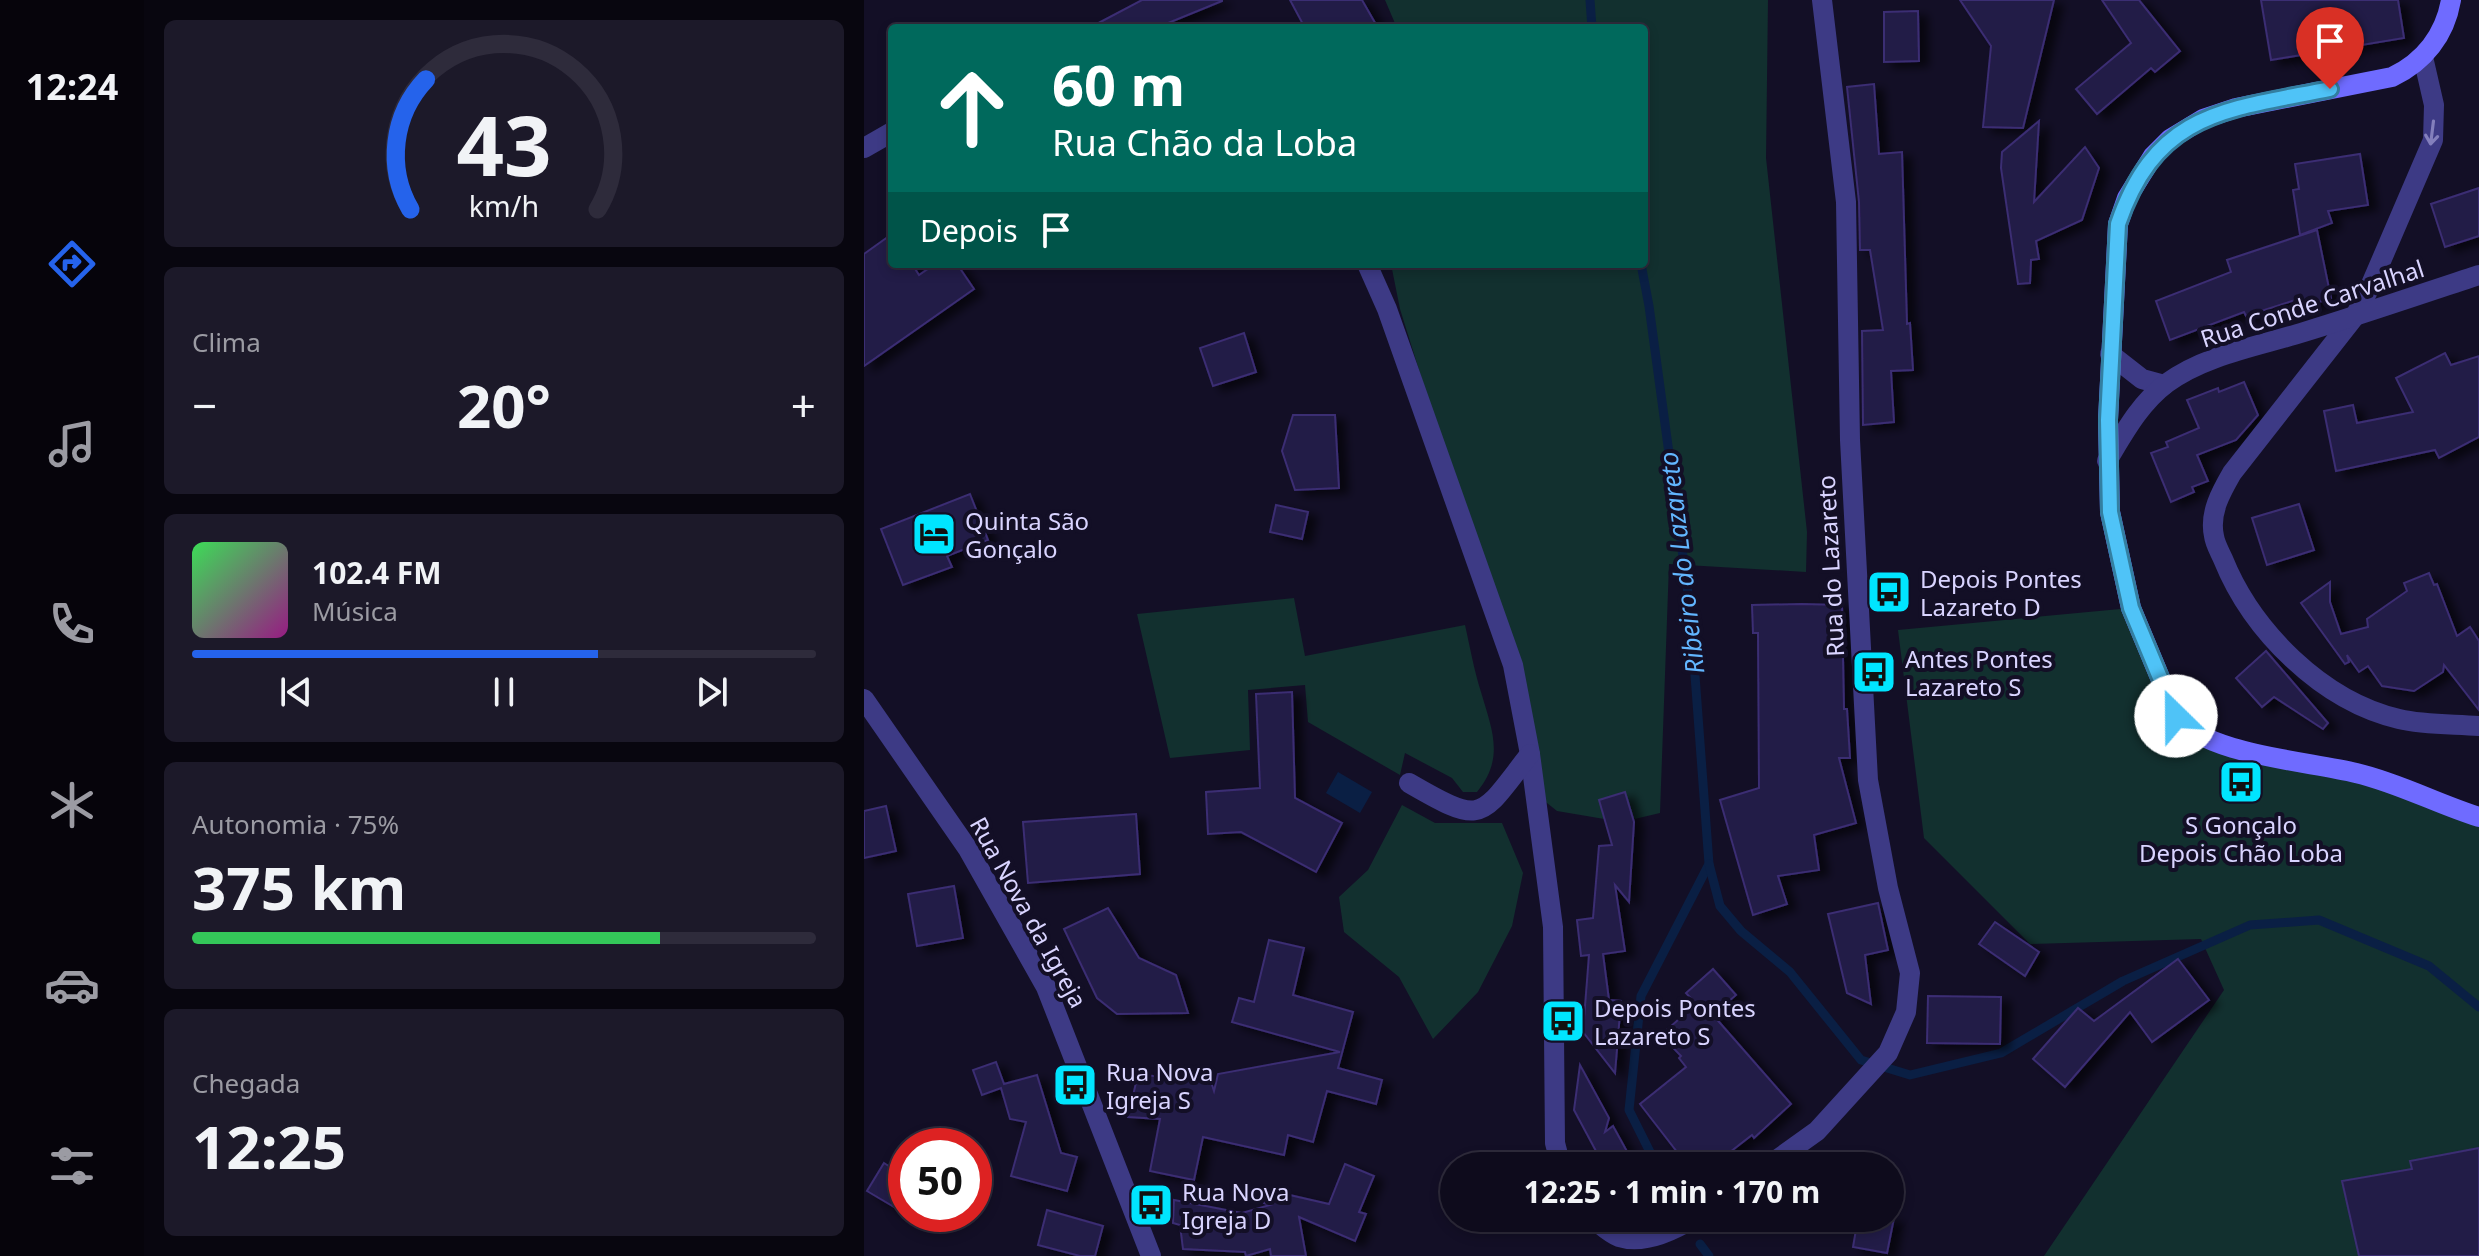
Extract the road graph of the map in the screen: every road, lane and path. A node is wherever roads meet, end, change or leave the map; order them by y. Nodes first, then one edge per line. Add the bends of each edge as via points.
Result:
1 (1822, 0) edge
2 (2451, 0) edge
3 (2423, 57) junction
4 (888, 134) edge
5 (864, 148) edge
6 (1369, 268) edge
7 (2479, 275) edge
8 (2355, 316) junction
9 (2110, 354) junction
10 (2164, 385) junction
11 (2107, 461) junction
12 (864, 699) edge
13 (2479, 726) edge
14 (1530, 754) junction
15 (1409, 783) dead end
16 (2479, 817) edge
17 (1557, 1152) edge
18 (1788, 1152) edge
19 (1611, 1232) edge
20 (1667, 1232) edge
21 (1151, 1256) edge

1 - 18 street, Rua do Lazareto via 1846,202 1850,440 1868,780 1910,973 1906,1012 1888,1053 1817,1131
2 - 3 main road via 2439,35
3 -> 8 street via 2434,105 2433,140
3 - 9 main road via 2392,77 2218,113 2170,139 2139,175 2118,224
4 - 5 street
6 - 14 street via 1513,665
7 - 8 street, Rua Conde Carvalhal
8 - 10 street, Rua Conde Carvalhal via 2239,350
8 - 13 street via 2232,473 2218,497 2213,536 2247,607 2278,643 2339,693 2400,720
9 - 10 street via 2142,379
9 - 11 main road
10 - 11 street, Rua Conde Carvalhal via 2134,415
11 - 16 main road via 2110,512 2131,608 2184,727 2199,737 2279,759 2357,773
12 - 21 street, Rua Nova da Igreja via 968,849 1046,987
14 - 15 street via 1495,800 1479,811 1463,812
14 - 17 street via 1553,927
19 - 20 street via 1644,1239

